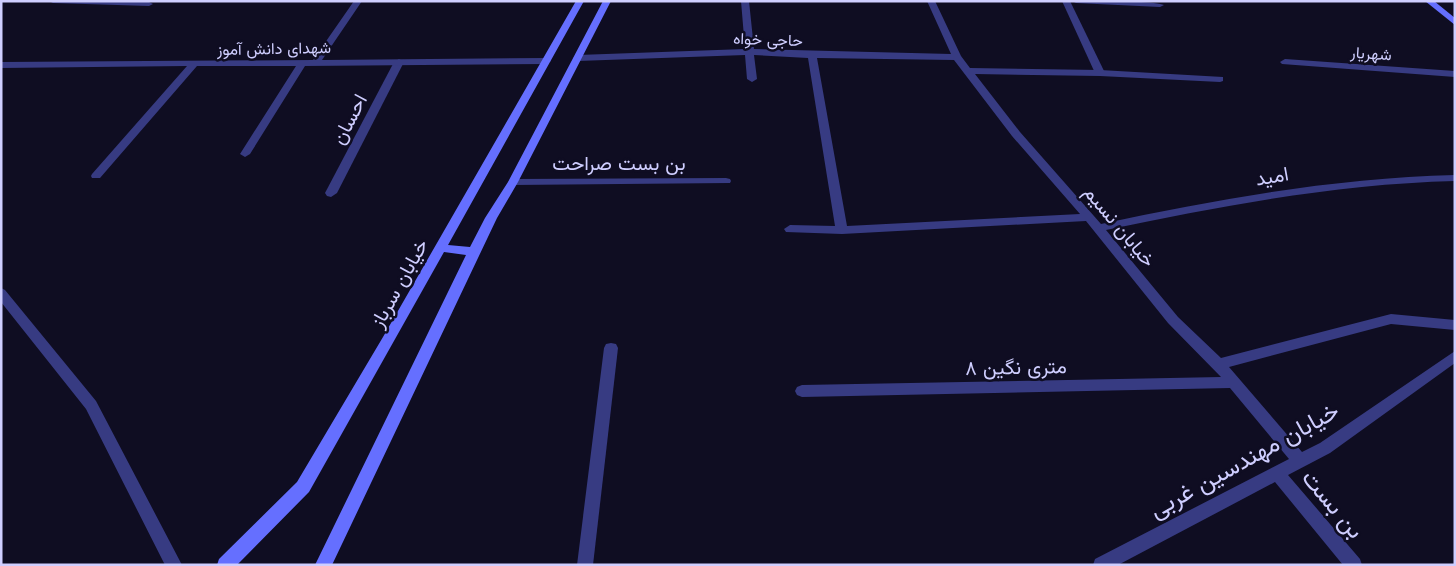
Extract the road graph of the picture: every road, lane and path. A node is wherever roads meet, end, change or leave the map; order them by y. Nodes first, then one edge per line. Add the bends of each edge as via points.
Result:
1 (53, 1) edge
2 (358, 1) edge
3 (580, 1) edge
4 (607, 1) edge
5 (744, 1) edge
6 (931, 1) edge
7 (1066, 1) edge
8 (1076, 1) edge
9 (1429, 1) edge
10 (149, 4) dead end
11 (1160, 5) dead end
12 (1455, 22) edge
13 (750, 52) junction
14 (812, 55) junction
15 (957, 57) junction
16 (578, 58) junction
17 (546, 61) junction
18 (399, 62) junction
19 (1284, 62) dead end
20 (302, 63) junction
21 (315, 63) junction
22 (194, 64) junction
23 (1, 66) edge
24 (968, 71) junction
25 (1100, 73) junction
26 (1455, 74) edge
27 (752, 79) dead end
28 (1220, 79) dead end
29 (245, 154) dead end
30 (96, 176) dead end
31 (1455, 178) edge
32 (726, 181) dead end
33 (513, 182) junction
34 (330, 193) dead end
35 (1089, 217) junction
36 (1099, 228) junction
37 (790, 229) dead end
38 (842, 230) junction
39 (440, 248) junction
40 (474, 252) junction
41 (1, 293) edge
42 (1455, 324) edge
43 (611, 348) dead end
44 (1455, 356) edge
45 (1219, 364) junction
46 (1232, 382) junction
47 (802, 391) dead end
48 (1300, 461) junction
49 (1277, 473) junction
50 (174, 565) edge
51 (225, 565) edge
52 (323, 565) edge
53 (585, 565) edge
54 (1101, 565) edge
55 (1354, 565) edge

1 - 10 street
2 - 21 street
3 - 17 main road, خیابان سرباز
4 - 16 main road
5 - 13 street
6 - 15 street, خیابان نسیم
7 - 25 street
8 - 11 street
9 - 12 main road
13 - 14 street, حاجی خواه
13 - 16 street, حاجی خواه
13 - 27 street
14 - 15 street, حاجی خواه
14 - 38 street
15 - 24 street, خیابان نسیم
16 - 33 main road
17 - 18 street, شهدای دانش آموز
17 - 39 main road, خیابان سرباز
18 - 21 street, شهدای دانش آموز
18 - 34 street, احسان
19 - 26 street, شهریار
20 - 21 street, شهدای دانش آموز
20 - 22 street, شهدای دانش آموز
20 - 29 street
22 - 23 street, شهدای دانش آموز
22 - 30 street
24 - 25 street
24 - 35 street, خیابان نسیم via 1016,134
25 - 28 street
31 - 36 street, امید via 1406,178 1334,185
32 - 33 street, بن بست صراحت
33 - 40 main road
35 - 36 street, خیابان نسیم
35 - 38 street
36 - 45 street, خیابان نسیم via 1173,320
37 - 38 street
39 - 40 main road
39 - 51 main road, خیابان سرباز via 303,487
40 - 52 main road
41 - 50 street via 91,405
42 - 45 street via 1391,319
43 - 53 street
44 - 48 street, خیابان مهندسین غربی via 1325,448
45 - 46 street, خیابان نسیم
46 - 47 street, ۸ متری نگین
46 - 48 street, خیابان نسیم
48 - 49 street, خیابان مهندسین غربی
49 - 54 street, خیابان مهندسین غربی
49 - 55 street, بن بست

